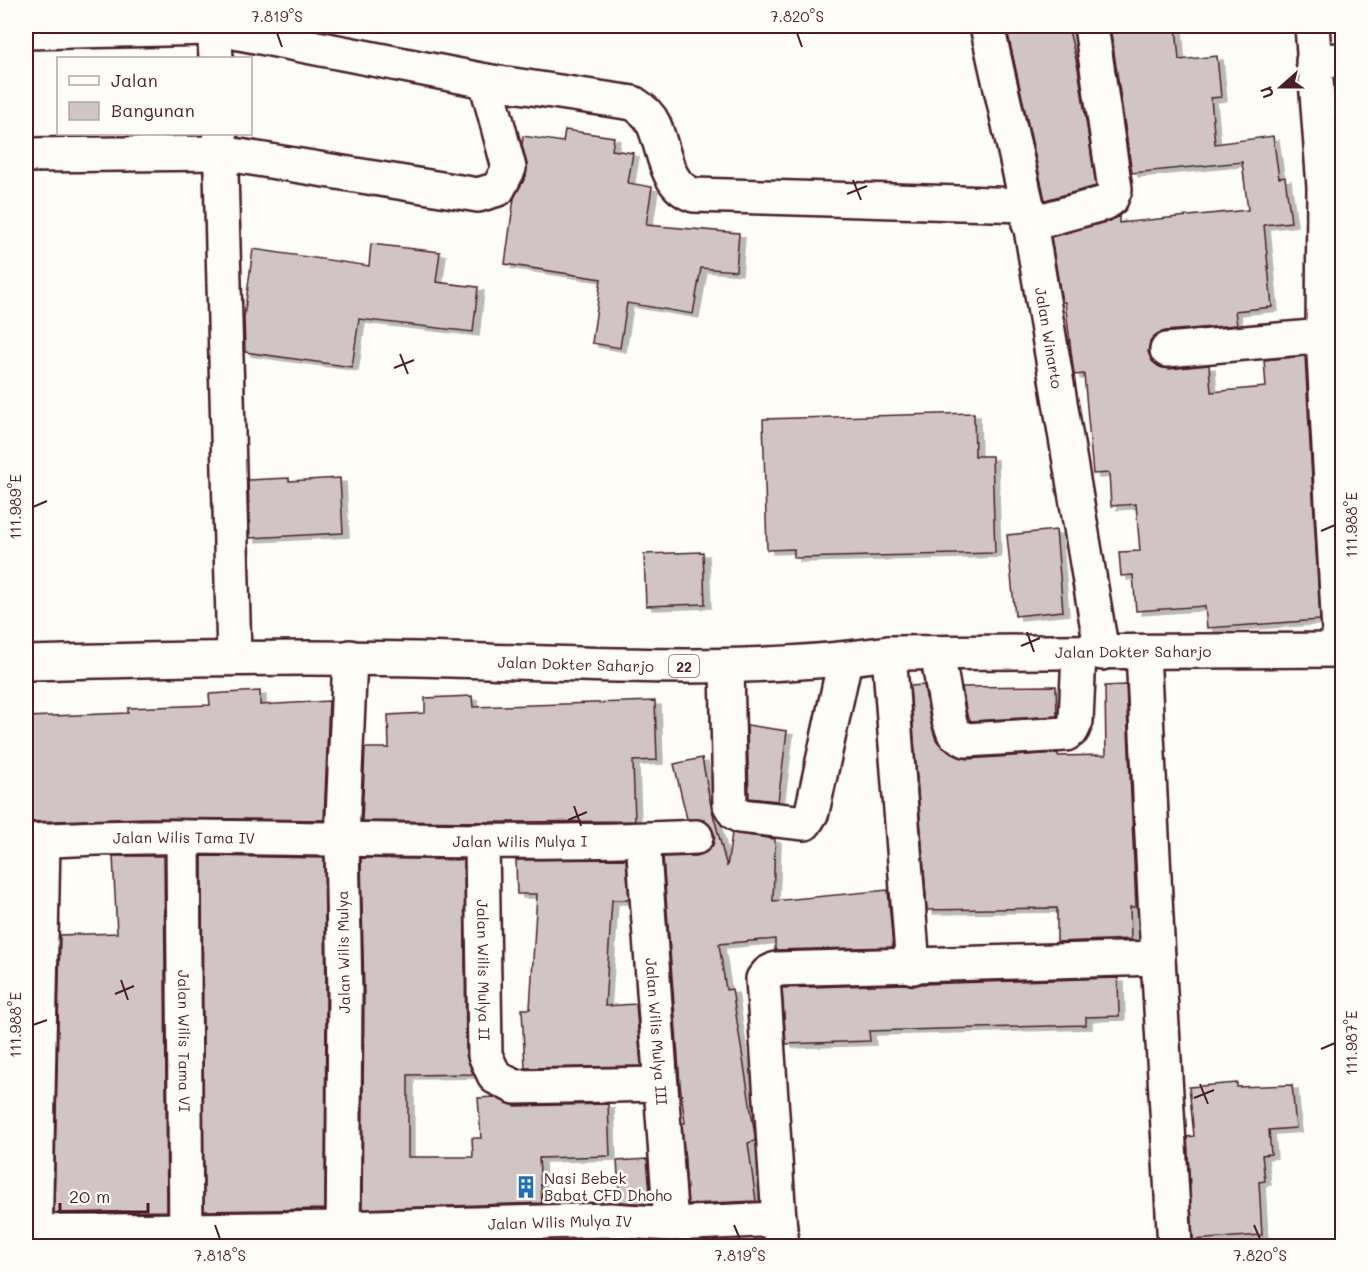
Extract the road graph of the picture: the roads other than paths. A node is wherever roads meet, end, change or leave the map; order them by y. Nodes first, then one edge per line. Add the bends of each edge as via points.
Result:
1 (987, 26) edge
2 (1091, 26) edge
3 (1311, 26) edge
4 (26, 32) edge
5 (215, 37) edge
6 (1328, 60) edge
7 (486, 81) junction
8 (220, 143) edge
9 (26, 155) edge
10 (1028, 214) junction
11 (1323, 336) junction
12 (1167, 350) dead end
13 (1341, 650) edge
14 (1143, 652) junction
15 (889, 653) junction
16 (937, 653) junction
17 (1091, 653) junction
18 (234, 657) junction
19 (350, 657) junction
20 (845, 660) junction
21 (26, 663) edge
22 (727, 667) junction
23 (183, 837) junction
24 (696, 837) dead end
25 (342, 840) junction
26 (482, 840) junction
27 (643, 840) junction
28 (34, 841) edge
29 (1158, 958) junction
30 (913, 967) junction
31 (660, 1084) junction
32 (671, 1224) junction
33 (610, 1233) edge
34 (780, 1233) edge
35 (706, 1234) edge
36 (32, 1237) edge
37 (343, 1237) edge
38 (187, 1238) edge
39 (1175, 1246) edge

1 - 10 main road, Jalan Winarto
2 - 10 main road via 1115,189 1105,203
3 - 6 main road
4 - 5 main road
5 - 7 main road
6 - 11 main road
7 - 8 main road via 509,168 498,189 478,195
7 - 10 main road via 633,103 652,122 673,181 682,191 694,195
8 - 9 main road
8 - 18 main road
10 - 17 main road, Jalan Winarto
11 - 12 main road
11 - 13 main road
13 - 14 main road, Jalan Dokter Saharjo / 22
14 - 17 main road, Jalan Dokter Saharjo / 22
14 - 29 main road
15 - 16 main road, Jalan Dokter Saharjo / 22
15 - 20 main road, Jalan Dokter Saharjo / 22
15 - 30 main road
16 - 17 main road, Jalan Dokter Saharjo / 22
16 - 17 main road, Jalan Winarto via 948,720 954,733 966,740 1066,734 1072,730
18 - 19 main road, Jalan Dokter Saharjo / 22
18 - 21 main road, Jalan Dokter Saharjo / 22
19 - 22 main road, Jalan Dokter Saharjo / 22
19 - 25 main road, Jalan Wilis Mulya
20 - 22 main road, Jalan Dokter Saharjo / 22
20 - 22 main road via 812,812 805,823 740,816 730,805
23 - 25 main road, Jalan Wilis Tama IV
23 - 28 main road, Jalan Wilis Tama IV
23 - 38 main road, Jalan Wilis Tama VI
24 - 27 main road, Jalan Wilis Mulya I
25 - 26 main road, Jalan Wilis Mulya I
25 - 37 main road, Jalan Wilis Mulya
26 - 27 main road, Jalan Wilis Mulya I
26 - 31 main road, Jalan Wilis Mulya II via 485,1056 495,1077 515,1087
27 - 31 main road, Jalan Wilis Mulya III
28 - 36 main road
29 - 30 main road
29 - 39 main road
30 - 34 main road via 776,969 763,979
31 - 32 main road, Jalan Wilis Mulya III
32 - 33 main road, Jalan Wilis Mulya IV
32 - 35 main road, Jalan Wilis Mulya IV
33 - 37 main road, Jalan Wilis Mulya IV
34 - 35 main road, Jalan Wilis Mulya IV
36 - 38 main road, Jalan Wilis Mulya IV
37 - 38 main road, Jalan Wilis Mulya IV

